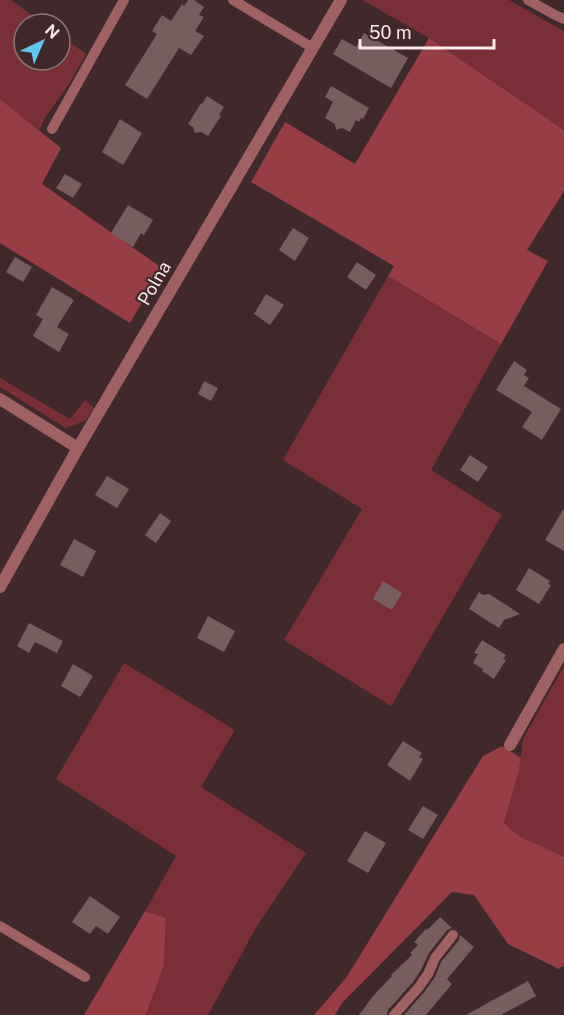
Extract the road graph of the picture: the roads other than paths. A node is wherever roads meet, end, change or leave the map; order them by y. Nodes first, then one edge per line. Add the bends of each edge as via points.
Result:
1 (124, 0) edge
2 (233, 0) edge
3 (341, 0) edge
4 (528, 0) edge
5 (564, 19) edge
6 (313, 48) junction
7 (52, 129) dead end
8 (0, 399) edge
9 (78, 448) junction
10 (0, 586) edge
11 (564, 649) edge
12 (510, 745) dead end
13 (0, 926) edge
14 (453, 935) dead end
15 (86, 977) dead end
16 (394, 1015) edge

1 - 7 lane
2 - 6 lane
3 - 6 street, Polna
4 - 5 lane
6 - 9 street, Polna
8 - 9 street
9 - 10 street, Polna
11 - 12 street
13 - 15 lane
14 - 16 lane via 419,987

